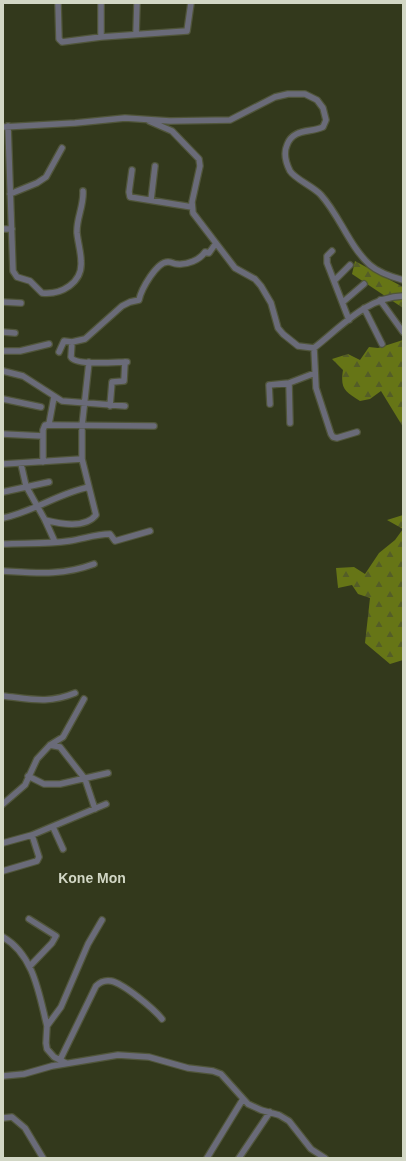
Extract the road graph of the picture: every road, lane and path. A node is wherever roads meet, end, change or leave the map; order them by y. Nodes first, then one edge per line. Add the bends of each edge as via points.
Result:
1 (58, 3) edge
2 (101, 3) edge
3 (137, 3) edge
4 (191, 3) edge
5 (136, 34) junction
6 (101, 37) junction
7 (143, 119) junction
8 (5, 126) edge
9 (62, 148) dead end
10 (155, 166) dead end
11 (132, 170) dead end
12 (83, 191) dead end
13 (10, 194) junction
14 (151, 200) junction
15 (192, 207) junction
16 (3, 229) edge
17 (12, 229) junction
18 (216, 243) junction
19 (332, 251) dead end
20 (350, 264) dead end
21 (335, 280) junction
22 (403, 280) edge
23 (364, 284) dead end
24 (403, 296) edge
25 (380, 300) junction
26 (3, 302) edge
27 (343, 302) junction
28 (22, 303) dead end
29 (364, 308) junction
30 (349, 320) junction
31 (3, 332) edge
32 (403, 332) edge
33 (15, 333) dead end
34 (72, 342) junction
35 (49, 344) dead end
36 (382, 344) dead end
37 (314, 348) junction
38 (3, 351) edge
39 (59, 352) dead end
40 (88, 362) junction
41 (3, 371) edge
42 (315, 373) junction
43 (289, 383) junction
44 (54, 398) junction
45 (3, 399) edge
46 (84, 404) junction
47 (270, 404) dead end
48 (110, 406) junction
49 (125, 406) dead end
50 (41, 407) dead end
51 (290, 423) dead end
52 (49, 424) junction
53 (82, 426) junction
54 (154, 426) dead end
55 (357, 432) dead end
56 (3, 434) edge
57 (43, 436) junction
58 (82, 459) junction
59 (44, 462) junction
60 (3, 464) edge
61 (21, 464) junction
62 (49, 482) dead end
63 (26, 486) junction
64 (89, 488) junction
65 (3, 492) edge
66 (37, 507) junction
67 (3, 518) edge
68 (46, 520) junction
69 (150, 531) dead end
70 (55, 542) junction
71 (3, 544) edge
72 (94, 564) dead end
73 (3, 572) edge
74 (75, 693) dead end
75 (3, 696) edge
76 (84, 699) dead end
77 (50, 745) junction
78 (108, 773) dead end
79 (28, 776) junction
80 (85, 779) junction
81 (3, 804) edge
82 (106, 804) dead end
83 (95, 809) junction
84 (53, 827) junction
85 (32, 835) junction
86 (3, 843) edge
87 (63, 849) dead end
88 (3, 871) edge
89 (29, 919) dead end
90 (102, 920) dead end
91 (3, 937) edge
92 (30, 966) junction
93 (162, 1019) dead end
94 (47, 1026) junction
95 (60, 1060) junction
96 (67, 1063) junction
97 (3, 1076) edge
98 (243, 1099) junction
99 (270, 1112) junction
100 (3, 1118) edge
101 (43, 1158) edge
102 (207, 1158) edge
103 (239, 1158) edge
104 (325, 1158) edge

1 - 6 street via 58,39 62,42
2 - 6 street
3 - 5 street
4 - 5 street via 187,31
5 - 6 street
7 - 8 street
7 - 15 street via 172,131 199,159
7 - 22 street via 230,120 275,97 288,94 305,94 317,100 323,108 326,120 323,127 296,134 287,144 285,158 291,173 320,194 333,210 361,256 371,266
8 - 13 street
9 - 13 street via 46,177
10 - 14 street
11 - 14 street via 129,195
12 - 17 street via 83,206 77,234 81,268 75,280 66,289 54,294 42,293 30,281 15,275
13 - 17 street
14 - 15 street
15 - 18 street via 193,213
16 - 17 street
18 - 34 street via 209,253 205,252 200,258 179,265 169,261 163,263 148,278 141,291 140,300 122,306 85,339
18 - 37 street via 235,268 255,279 261,286 271,303 278,328 283,334 298,346
19 - 21 street via 326,260
20 - 21 street
21 - 27 street
23 - 27 street
24 - 25 street
25 - 29 street
25 - 32 street
26 - 28 street
27 - 30 street
29 - 30 street
29 - 36 street
30 - 37 street
31 - 33 street
34 - 39 street via 64,341
34 - 40 street via 72,360
35 - 38 street via 20,351
37 - 42 street
40 - 46 street
40 - 48 street via 126,362 124,381 112,382
41 - 44 street via 23,376
42 - 43 street
42 - 55 street via 319,400 333,437
43 - 47 street via 269,384
43 - 51 street
44 - 46 street
44 - 52 street
45 - 50 street
46 - 48 street
46 - 53 street
48 - 49 street
52 - 53 street
52 - 57 street via 43,428
53 - 54 street
53 - 58 street
56 - 57 street
57 - 59 street
58 - 59 street
58 - 64 street
59 - 61 street
60 - 61 street
61 - 63 street
62 - 63 street
63 - 65 street
63 - 66 street
64 - 66 street via 65,494
64 - 68 street via 96,509 95,518 69,524
66 - 67 street
66 - 68 street
68 - 70 street
69 - 70 street via 115,541 110,534
70 - 71 street
72 - 73 street via 79,570 48,573
74 - 75 street via 57,700 41,701
76 - 77 street via 63,737
77 - 79 street via 37,759
77 - 80 street via 60,747
78 - 80 street
79 - 80 street via 44,784
79 - 81 street via 24,785
80 - 83 street
82 - 83 street
83 - 84 street
84 - 85 street
84 - 87 street
85 - 86 street
85 - 88 street via 39,857 37,861
89 - 92 street via 56,936
90 - 94 street via 88,944 61,1007
91 - 92 street via 13,943
92 - 94 street
93 - 95 street via 155,1010 134,994 112,981 99,983
94 - 95 street via 47,1049
95 - 96 street
96 - 97 street via 24,1074
96 - 98 street via 118,1055 149,1057 192,1069 205,1068 221,1074
98 - 99 street via 248,1104
98 - 102 street
99 - 103 street
99 - 104 street via 289,1121 311,1149
100 - 101 street via 12,1118 25,1128

